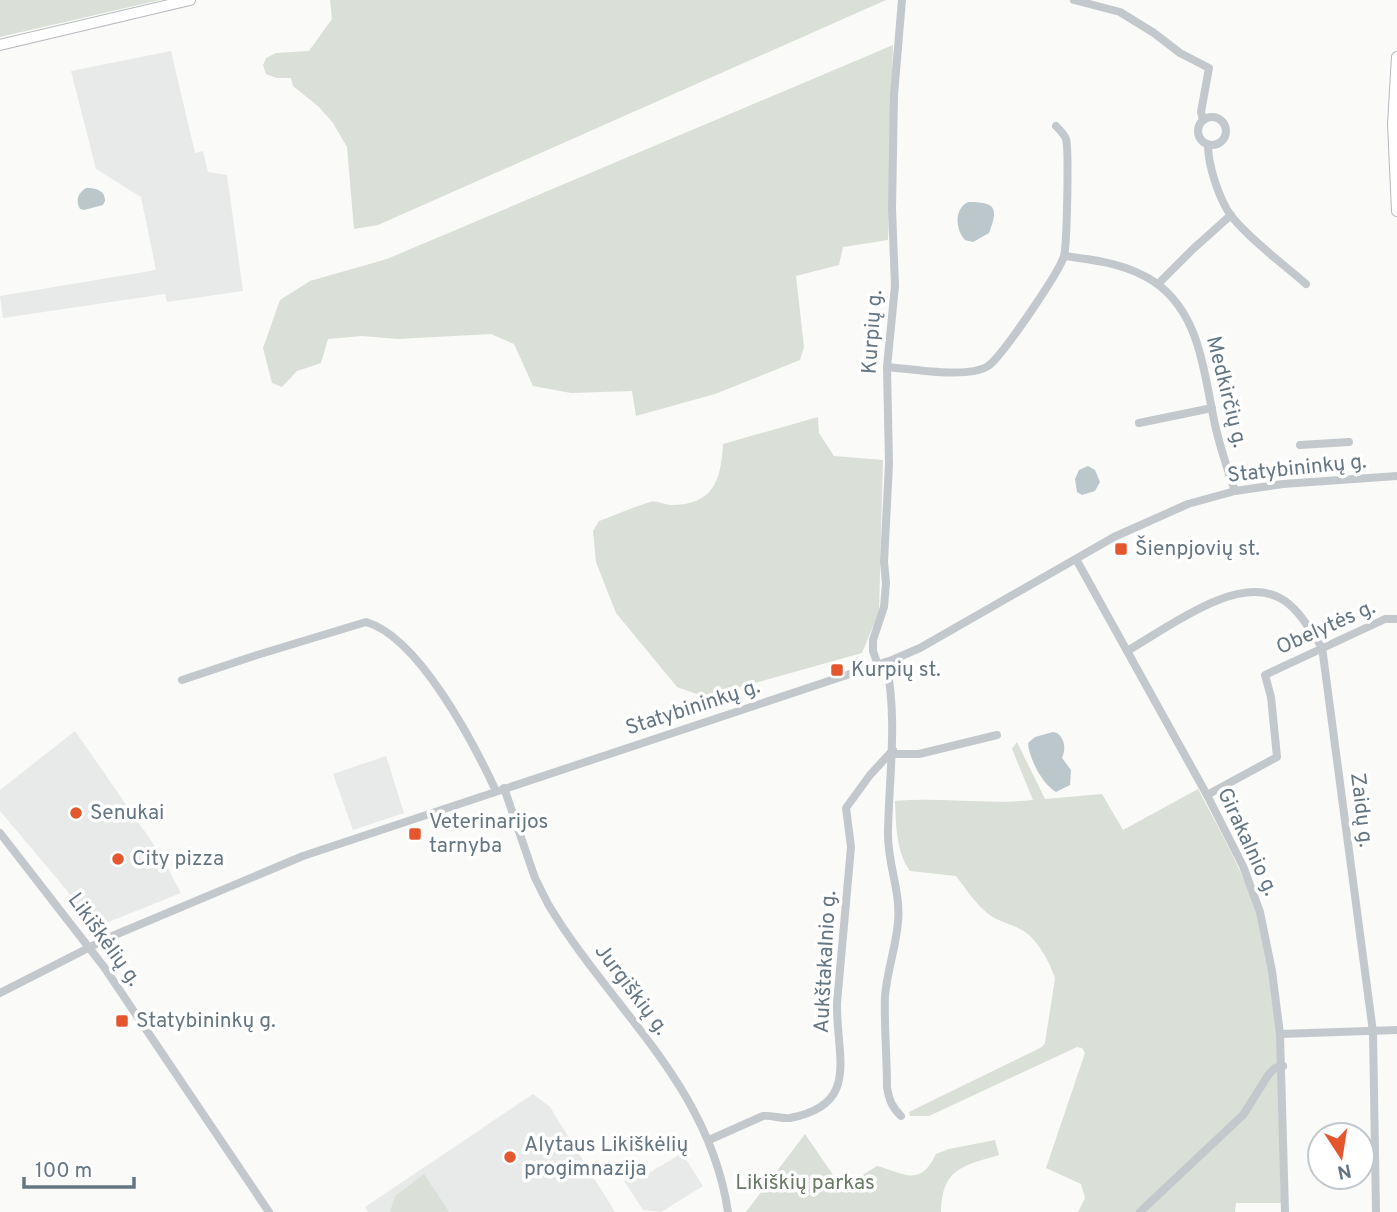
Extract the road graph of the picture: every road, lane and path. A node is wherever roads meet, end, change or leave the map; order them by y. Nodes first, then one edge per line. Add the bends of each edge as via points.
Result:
1 (190, 0) edge
2 (902, 0) edge
3 (1074, 0) edge
4 (0, 45) edge
5 (1397, 57) edge
6 (1395, 112) edge
7 (1203, 120) junction
8 (1056, 126) dead end
9 (1209, 145) junction
10 (1397, 212) edge
11 (1231, 215) junction
12 (1065, 256) junction
13 (1158, 284) junction
14 (1306, 284) dead end
15 (887, 367) junction
16 (1212, 408) junction
17 (1139, 423) dead end
18 (1349, 442) dead end
19 (1300, 445) dead end
20 (1397, 476) edge
21 (1234, 491) junction
22 (1076, 559) junction
23 (1397, 620) edge
24 (1322, 647) junction
25 (1128, 651) junction
26 (882, 663) junction
27 (182, 680) dead end
28 (997, 735) dead end
29 (893, 752) junction
30 (500, 790) junction
31 (1207, 795) junction
32 (0, 833) edge
33 (89, 947) junction
34 (0, 993) edge
35 (1397, 1030) edge
36 (1373, 1032) junction
37 (1280, 1034) junction
38 (1283, 1066) junction
39 (901, 1116) dead end
40 (709, 1140) junction
41 (269, 1212) edge
42 (728, 1212) edge
43 (1140, 1212) edge
44 (1285, 1212) edge
45 (1376, 1212) edge

1 - 4 main road
2 - 15 street, Kurpių g. via 894,95 895,286
3 - 7 street via 1120,12 1209,68
5 - 6 main road
6 - 10 main road
7 - 9 street via 1199,136
7 - 9 street via 1216,117 1226,126 1221,142
8 - 12 street via 1066,139
9 - 11 street via 1213,175
11 - 13 street
11 - 14 street
12 - 13 street, Medkirčių g. via 1111,262
12 - 15 street via 987,367 964,372
13 - 16 street, Medkirčių g. via 1191,326
15 - 26 street, Kurpių g. via 886,583 873,640 873,651
16 - 17 street
16 - 21 street, Medkirčių g.
18 - 19 street
20 - 21 street, Statybininkų g.
21 - 22 street, Statybininkų g. via 1153,519
22 - 25 street, Girakalnio g.
22 - 26 street, Statybininkų g. via 919,648
23 - 24 street, Obelytės g. via 1385,619
24 - 25 street, Zaidų g. via 1280,598 1242,591 1220,597
24 - 31 street, Obelytės g. via 1265,675 1277,757
24 - 36 street, Zaidų g.
25 - 31 street, Girakalnio g.
26 - 29 street via 890,686
26 - 30 street, Statybininkų g.
27 - 30 street, Jurgiškių g. via 366,622 376,625 412,656 436,685
28 - 29 street via 919,754
29 - 39 street via 887,837 898,922 886,995 887,1076 889,1099
29 - 40 street, Aukštakalnio g. via 846,808 851,847 836,1028 841,1076 833,1099 788,1119 763,1116
30 - 33 street, Statybininkų g. via 303,856
30 - 40 street, Jurgiškių g. via 548,904 676,1079
31 - 37 street, Girakalnio g. via 1260,912
32 - 33 street, Likiškėlių g.
33 - 34 street, Statybininkų g.
33 - 41 street, Likiškėlių g.
35 - 36 street
36 - 37 street
36 - 45 street, Zaidų g.
37 - 38 street, Girakalnio g.
38 - 43 street via 1269,1074 1243,1115
38 - 44 street, Girakalnio g.
40 - 42 street, Jurgiškių g.

